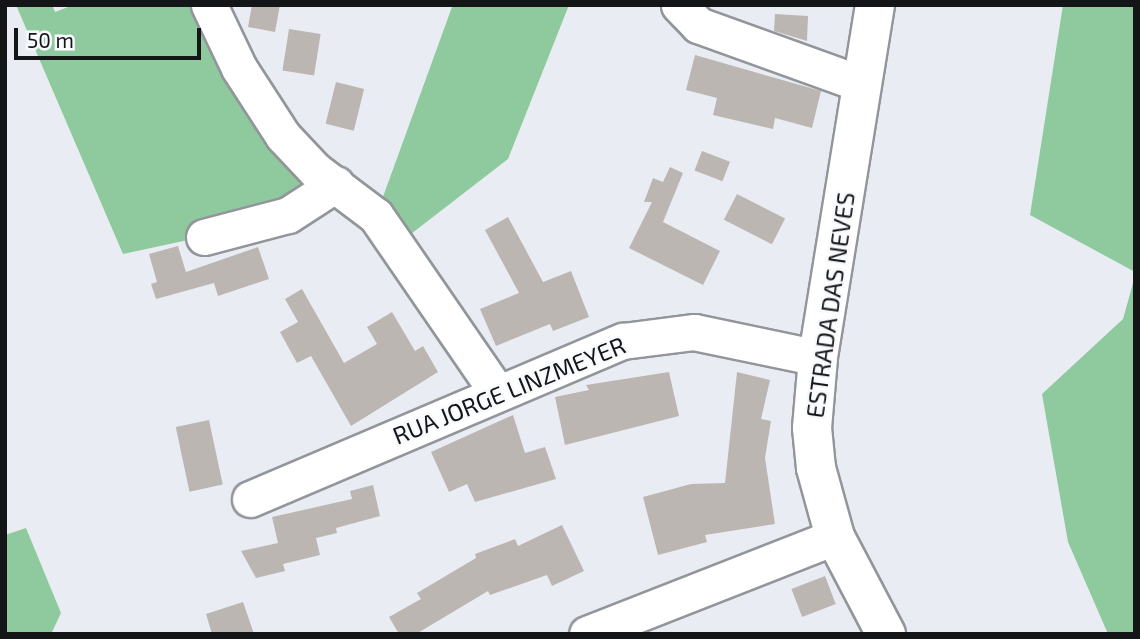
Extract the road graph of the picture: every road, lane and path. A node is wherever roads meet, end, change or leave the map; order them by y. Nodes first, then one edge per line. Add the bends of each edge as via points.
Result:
1 (209, 5) edge
2 (679, 5) edge
3 (875, 5) edge
4 (862, 85) junction
5 (336, 184) junction
6 (204, 237) dead end
7 (818, 358) junction
8 (497, 392) junction
9 (250, 499) dead end
10 (835, 537) junction
11 (587, 634) edge
12 (886, 634) edge

1 - 5 street via 239,68 283,136
2 - 4 street via 698,25
3 - 4 main road, ESTRADA DAS NEVES
4 - 7 main road, ESTRADA DAS NEVES
5 - 6 street via 288,215
5 - 8 street via 391,235
7 - 8 street, RUA JORGE LINZMEYER via 720,336 659,334 595,350
7 - 10 main road, ESTRADA DAS NEVES via 816,468
8 - 9 street, RUA JORGE LINZMEYER
10 - 11 street
10 - 12 main road, ESTRADA DAS NEVES

